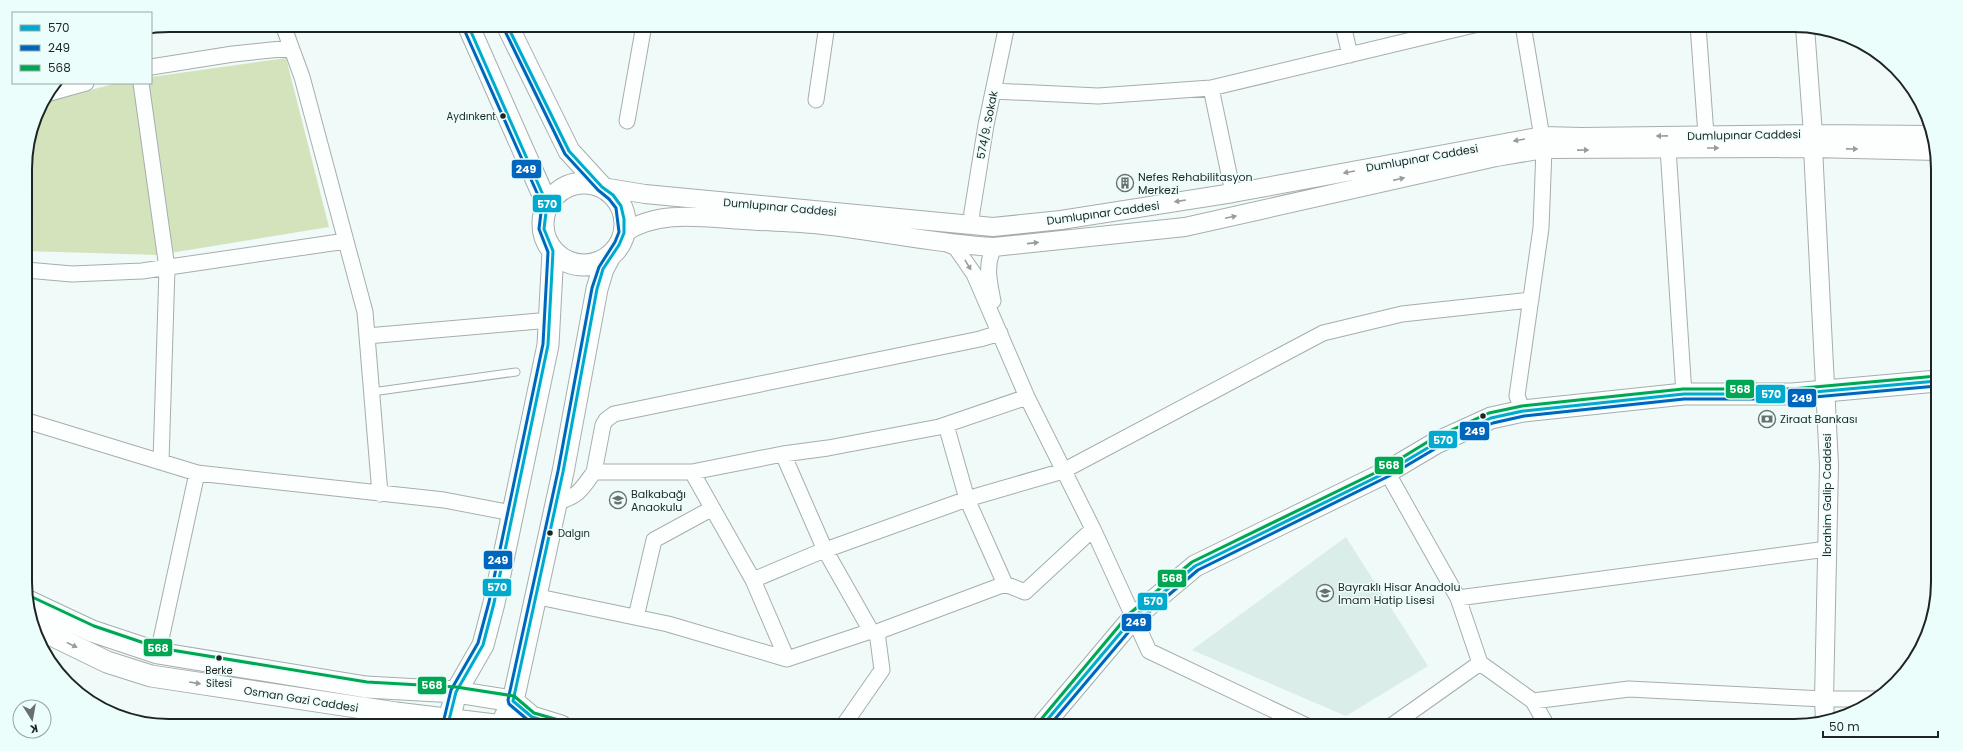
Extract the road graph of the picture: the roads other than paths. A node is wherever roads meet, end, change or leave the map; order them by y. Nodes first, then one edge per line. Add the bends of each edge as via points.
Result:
1 (286, 32) edge
2 (471, 32) edge
3 (510, 32) edge
4 (643, 32) edge
5 (826, 32) edge
6 (1006, 32) edge
7 (1345, 32) edge
8 (1445, 32) edge
9 (1524, 32) edge
10 (1699, 32) edge
11 (1805, 33) edge
12 (292, 48) junction
13 (1350, 55) junction
14 (152, 67) edge
15 (82, 84) edge
16 (140, 84) edge
17 (1211, 88) junction
18 (56, 91) edge
19 (993, 91) junction
20 (816, 100) dead end
21 (627, 121) dead end
22 (1706, 135) junction
23 (1926, 135) edge
24 (1813, 141) junction
25 (1544, 142) junction
26 (1668, 148) junction
27 (1930, 150) edge
28 (602, 187) junction
29 (1233, 193) junction
30 (547, 204) junction
31 (971, 225) junction
32 (624, 233) junction
33 (939, 240) junction
34 (346, 241) junction
35 (994, 247) junction
36 (553, 251) junction
37 (610, 256) junction
38 (167, 268) junction
39 (32, 271) edge
40 (1531, 300) junction
41 (550, 320) junction
42 (1000, 333) junction
43 (367, 336) junction
44 (516, 372) dead end
45 (1931, 381) edge
46 (1824, 391) junction
47 (372, 392) junction
48 (1684, 394) junction
49 (1027, 397) junction
50 (1523, 411) junction
51 (32, 423) edge
52 (946, 425) junction
53 (783, 454) junction
54 (161, 462) junction
55 (1063, 471) junction
56 (594, 472) junction
57 (692, 472) junction
58 (1387, 472) junction
59 (197, 473) junction
60 (380, 494) junction
61 (967, 499) junction
62 (556, 503) junction
63 (712, 509) junction
64 (512, 513) junction
65 (1093, 529) junction
66 (1827, 549) junction
67 (825, 550) junction
68 (753, 580) junction
69 (1005, 584) junction
70 (534, 596) junction
71 (1458, 598) junction
72 (34, 604) edge
73 (636, 617) junction
74 (1133, 618) junction
75 (41, 630) edge
76 (874, 632) junction
77 (158, 653) junction
78 (787, 659) junction
79 (1480, 663) junction
80 (456, 692) junction
81 (1824, 699) junction
82 (1865, 699) edge
83 (513, 701) junction
84 (1533, 701) junction
85 (1825, 715) edge
86 (442, 719) edge
87 (449, 719) edge
88 (505, 719) edge
89 (538, 719) edge
90 (848, 719) edge
91 (1048, 719) edge
92 (1292, 719) edge
93 (1401, 719) edge
94 (1543, 719) edge

1 - 12 street
2 - 30 main road
3 - 28 main road via 569,150
4 - 21 street
5 - 20 street
6 - 19 street, 574/9. Sokak
7 - 13 street
8 - 13 street
9 - 25 street
10 - 22 street
11 - 24 street, İbrahim Galip Caddesi
12 - 14 street
12 - 34 street
13 - 17 street
15 - 18 street
16 - 38 street
17 - 19 street via 1098,96
17 - 29 street
19 - 31 street, 574/9. Sokak
22 - 24 street, Dumlupınar Caddesi
22 -> 25 street, Dumlupınar Caddesi via 1582,137
23 - 24 street, Dumlupınar Caddesi
26 -> 24 street
24 -> 27 street
24 - 46 street, İbrahim Galip Caddesi
25 -> 26 street
25 -> 29 street, Dumlupınar Caddesi
35 -> 25 street, Dumlupınar Caddesi via 1185,226 1496,157
25 - 40 street via 1541,228
26 - 48 street
28 - 30 main road via 590,183 565,187
28 - 31 street, Dumlupınar Caddesi via 645,194
28 - 32 main road via 613,195 621,206
29 -> 31 street, Dumlupınar Caddesi via 1061,220 993,227
30 - 36 main road via 543,216 543,229 546,241
32 - 33 street, Dumlupınar Caddesi via 651,220 688,217 821,225
32 - 37 main road
33 - 35 street, Dumlupınar Caddesi
33 -> 42 street via 956,248 964,258 974,274
34 - 38 street
34 - 43 street via 365,312
35 - 42 street via 987,276
36 - 37 main road via 574,264 593,263
36 - 41 main road
37 - 62 main road via 597,289
38 - 39 street via 72,274
38 - 54 street
40 - 50 street via 1517,396
40 - 55 street via 1402,314 1323,333
41 - 43 street
41 - 64 main road via 548,345
42 - 49 street
42 - 56 street via 614,414 603,425
43 - 47 street
44 - 47 lane
45 - 46 main road
46 - 48 main road via 1792,394
46 - 66 street, İbrahim Galip Caddesi via 1829,465
47 - 60 street
48 - 50 main road
49 - 52 street
49 - 55 street
50 - 58 main road via 1491,418 1436,443
51 - 54 street
52 - 53 street
52 - 61 street
53 - 57 street
53 - 67 street
54 - 59 street
55 - 61 street
55 - 65 street
56 - 57 street
56 - 62 street via 579,493
57 - 63 street
58 - 71 street
58 - 74 main road via 1195,566
59 - 60 street
59 - 77 street
60 - 64 street via 444,500
61 - 67 street
61 - 69 street
62 - 70 main road
63 - 68 street
63 - 73 street via 654,540
64 - 80 main road via 483,646
65 - 69 street via 1024,592
65 - 74 street
66 - 71 street
66 - 81 street, İbrahim Galip Caddesi
67 - 68 street
67 - 76 street
68 - 78 street
69 - 76 street
70 - 73 street
70 - 83 main road
71 - 79 street
72 - 77 main road, Osman Gazi Caddesi via 92,631
73 - 78 street
74 - 91 main road
74 - 92 street via 1149,652
75 -> 86 main road, Osman Gazi Caddesi via 107,662 151,676
76 - 78 street
76 - 90 street via 882,670
77 - 80 main road, Osman Gazi Caddesi via 366,687
79 - 84 street
79 - 93 street
80 - 83 main road, Osman Gazi Caddesi
80 - 87 main road
81 - 82 street
81 - 84 street via 1629,689
81 - 85 street, İbrahim Galip Caddesi
83 - 88 main road
83 - 89 main road via 532,717
84 - 94 street

